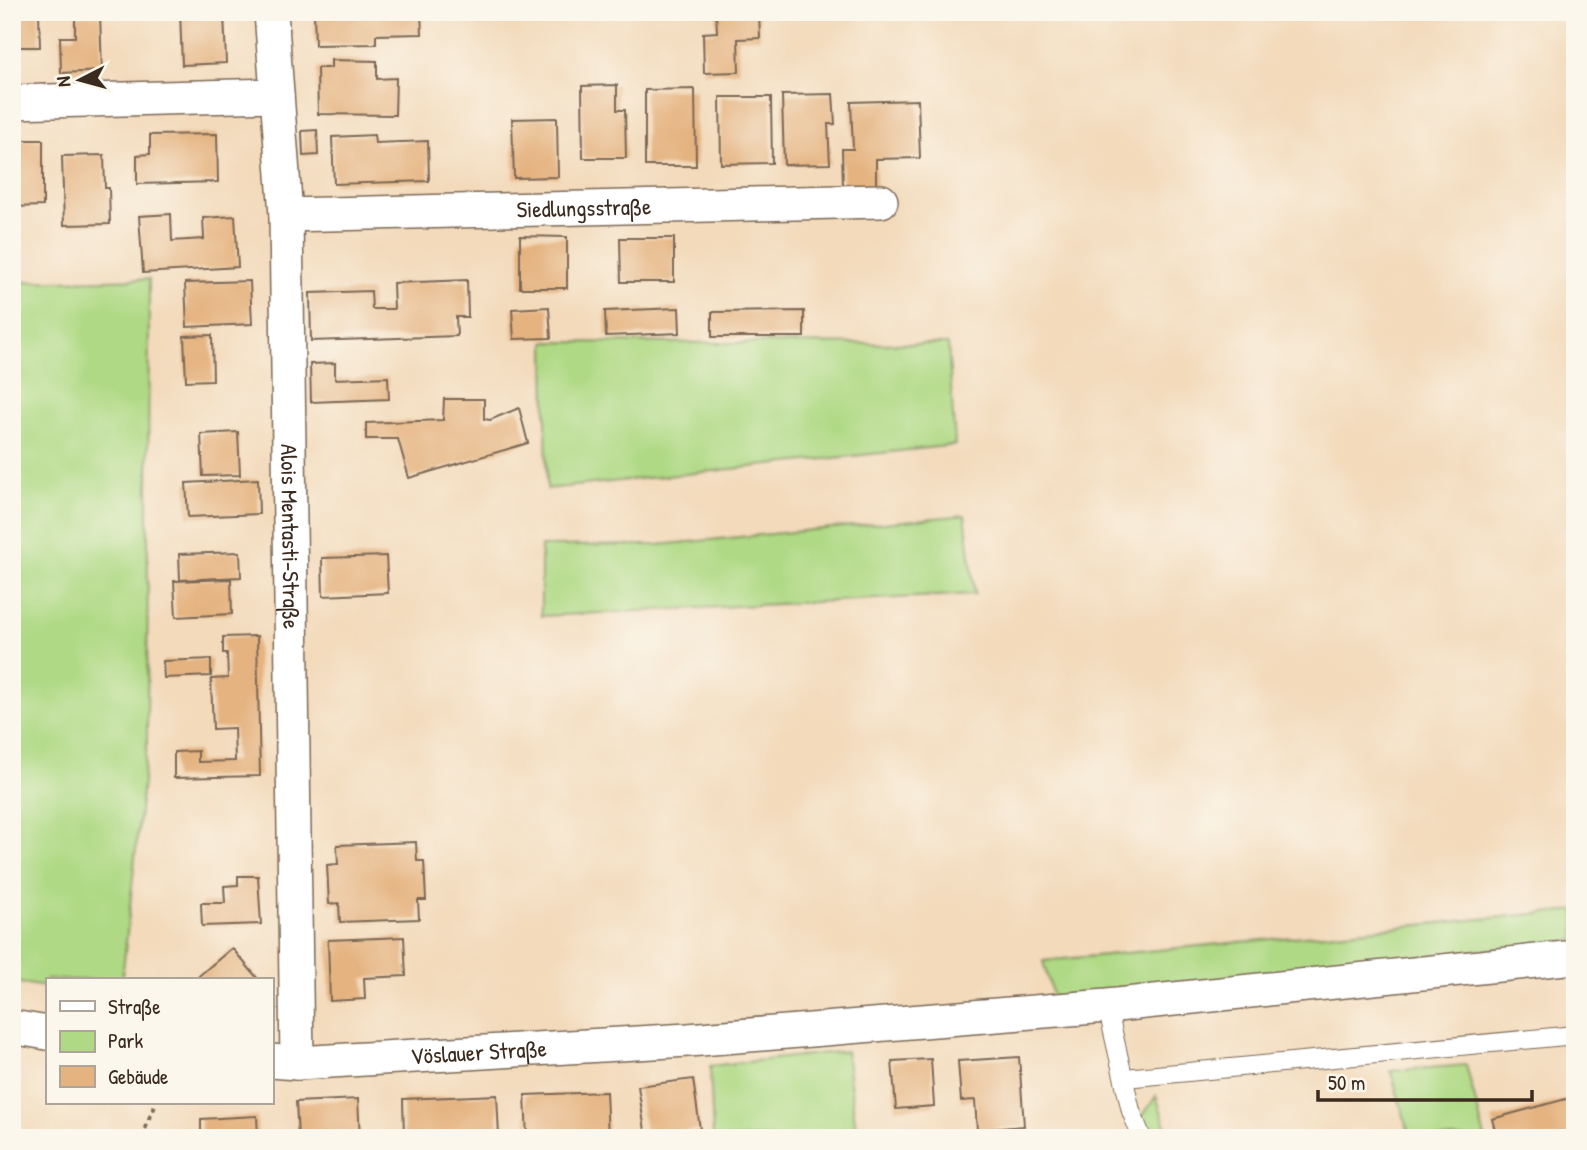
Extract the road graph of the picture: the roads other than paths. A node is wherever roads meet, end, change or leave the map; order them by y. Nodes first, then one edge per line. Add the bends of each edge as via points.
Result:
1 (271, 12) edge
2 (277, 95) junction
3 (12, 102) edge
4 (881, 201) dead end
5 (286, 215) junction
6 (1575, 957) edge
7 (1107, 1006) junction
8 (12, 1027) edge
9 (46, 1033) edge
10 (1575, 1035) edge
11 (284, 1062) edge
12 (1125, 1078) junction
13 (1142, 1138) edge

1 - 2 street, Alois Mentasti-Straße
2 - 3 street
2 - 5 street, Alois Mentasti-Straße
4 - 5 street, Siedlungsstraße
5 - 11 street, Alois Mentasti-Straße
6 - 7 street, Vöslauer Straße
7 - 11 street, Vöslauer Straße via 688,1040
7 - 12 lane
8 - 9 street
10 - 12 lane
12 - 13 lane

